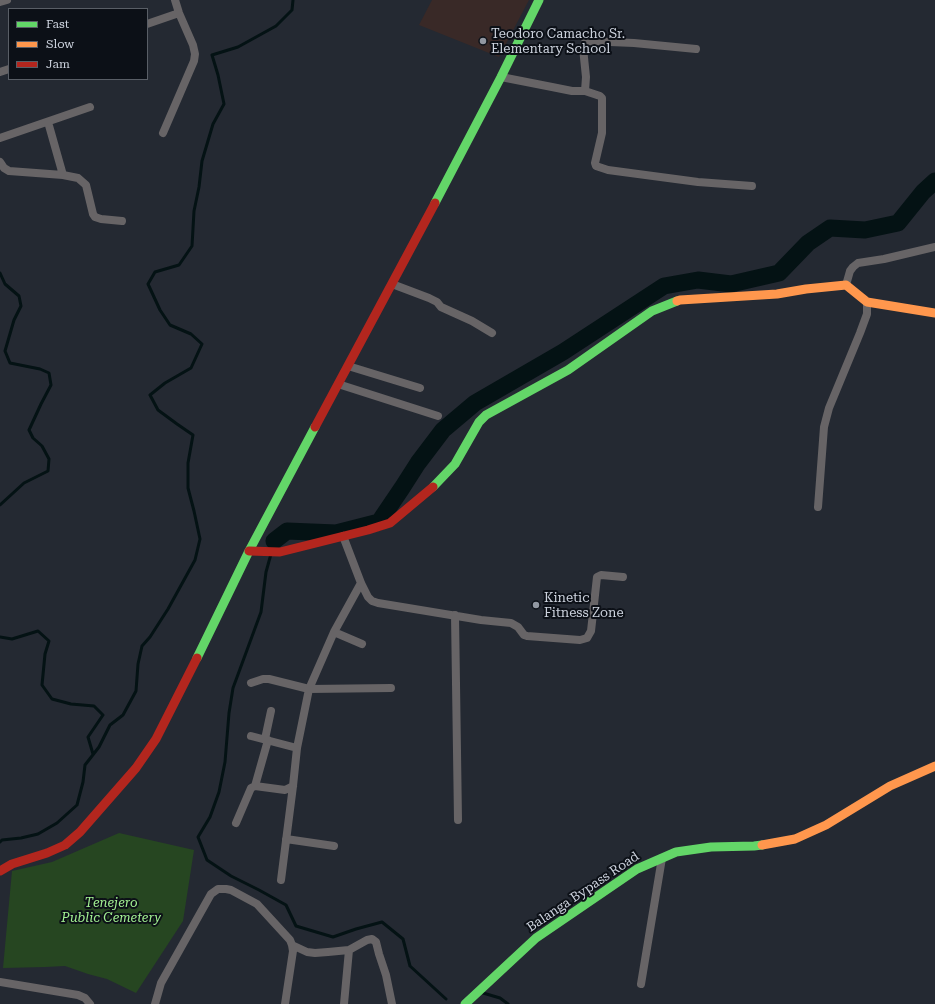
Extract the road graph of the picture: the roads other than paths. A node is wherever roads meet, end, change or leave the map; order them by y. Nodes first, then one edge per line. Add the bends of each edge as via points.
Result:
1 (7, 0) edge
2 (175, 0) edge
3 (539, 0) edge
4 (0, 2) edge
5 (179, 13) junction
6 (148, 24) edge
7 (696, 48) dead end
8 (501, 77) junction
9 (585, 91) junction
10 (90, 107) dead end
11 (48, 122) junction
12 (163, 132) dead end
13 (0, 138) edge
14 (0, 162) edge
15 (63, 175) junction
16 (752, 186) dead end
17 (122, 221) dead end
18 (935, 247) edge
19 (392, 284) junction
20 (846, 284) junction
21 (867, 302) junction
22 (935, 313) edge
23 (492, 333) dead end
24 (348, 366) junction
25 (338, 384) junction
26 (420, 388) dead end
27 (438, 416) dead end
28 (818, 507) dead end
29 (343, 536) junction
30 (249, 551) junction
31 (624, 577) dead end
32 (361, 583) junction
33 (455, 615) junction
34 (334, 632) junction
35 (362, 644) dead end
36 (251, 683) dead end
37 (391, 688) dead end
38 (309, 689) junction
39 (271, 711) dead end
40 (252, 736) dead end
41 (266, 740) junction
42 (297, 748) junction
43 (935, 766) edge
44 (255, 786) junction
45 (293, 786) junction
46 (458, 820) dead end
47 (236, 824) dead end
48 (286, 839) junction
49 (334, 846) dead end
50 (662, 858) junction
51 (0, 871) edge
52 (281, 880) dead end
53 (292, 945) junction
54 (349, 950) junction
55 (0, 982) edge
56 (641, 984) dead end
57 (90, 1004) edge
58 (155, 1004) edge
59 (285, 1004) edge
60 (344, 1004) edge
61 (392, 1004) edge
62 (465, 1004) edge

1 - 4 street
2 - 5 street
3 - 8 street
5 - 6 street
5 - 12 street via 195,54
7 - 9 street via 586,40 583,48
8 - 9 street via 566,90
8 - 19 street
9 - 16 street via 602,98 602,133 596,166 608,170 698,182
10 - 11 street
11 - 13 street
11 - 15 street
14 - 15 street via 9,171
15 - 17 street via 78,178 86,185 92,214 95,217
18 - 20 street via 858,263 850,271
19 - 23 street via 429,298 441,307
19 - 24 street
20 - 21 street
20 - 29 street via 777,294 680,300 652,311 568,370 486,415 479,422 455,464 430,491 390,523
21 - 22 street
21 - 28 street via 867,314 829,408 824,428
24 - 25 street
24 - 26 street
25 - 27 street
25 - 30 street
29 - 30 street via 280,552
29 - 32 street
30 - 51 street via 156,739 136,768 80,832 65,844
31 - 33 street via 597,577 591,631 587,638 580,640 527,636 511,623
32 - 33 street via 372,601
32 - 34 street
33 - 46 street
34 - 35 street
34 - 38 street
36 - 38 street via 269,679
37 - 38 street
38 - 42 street
39 - 41 street
40 - 41 street
41 - 42 street
41 - 44 street
42 - 45 street
43 - 50 street, Balanga Bypass Road via 890,786 826,825 795,839 754,846 711,847 676,852
44 - 45 street via 285,790
44 - 47 street via 251,788
45 - 48 street
48 - 49 street
48 - 52 street
50 - 56 street
50 - 62 street, Balanga Bypass Road via 638,869 536,938
53 - 54 street via 316,953
53 - 58 street via 257,904 226,888 218,889 211,894 161,983
53 - 59 street
54 - 60 street
54 - 61 street via 367,940 372,939 376,942
55 - 57 street via 78,995

